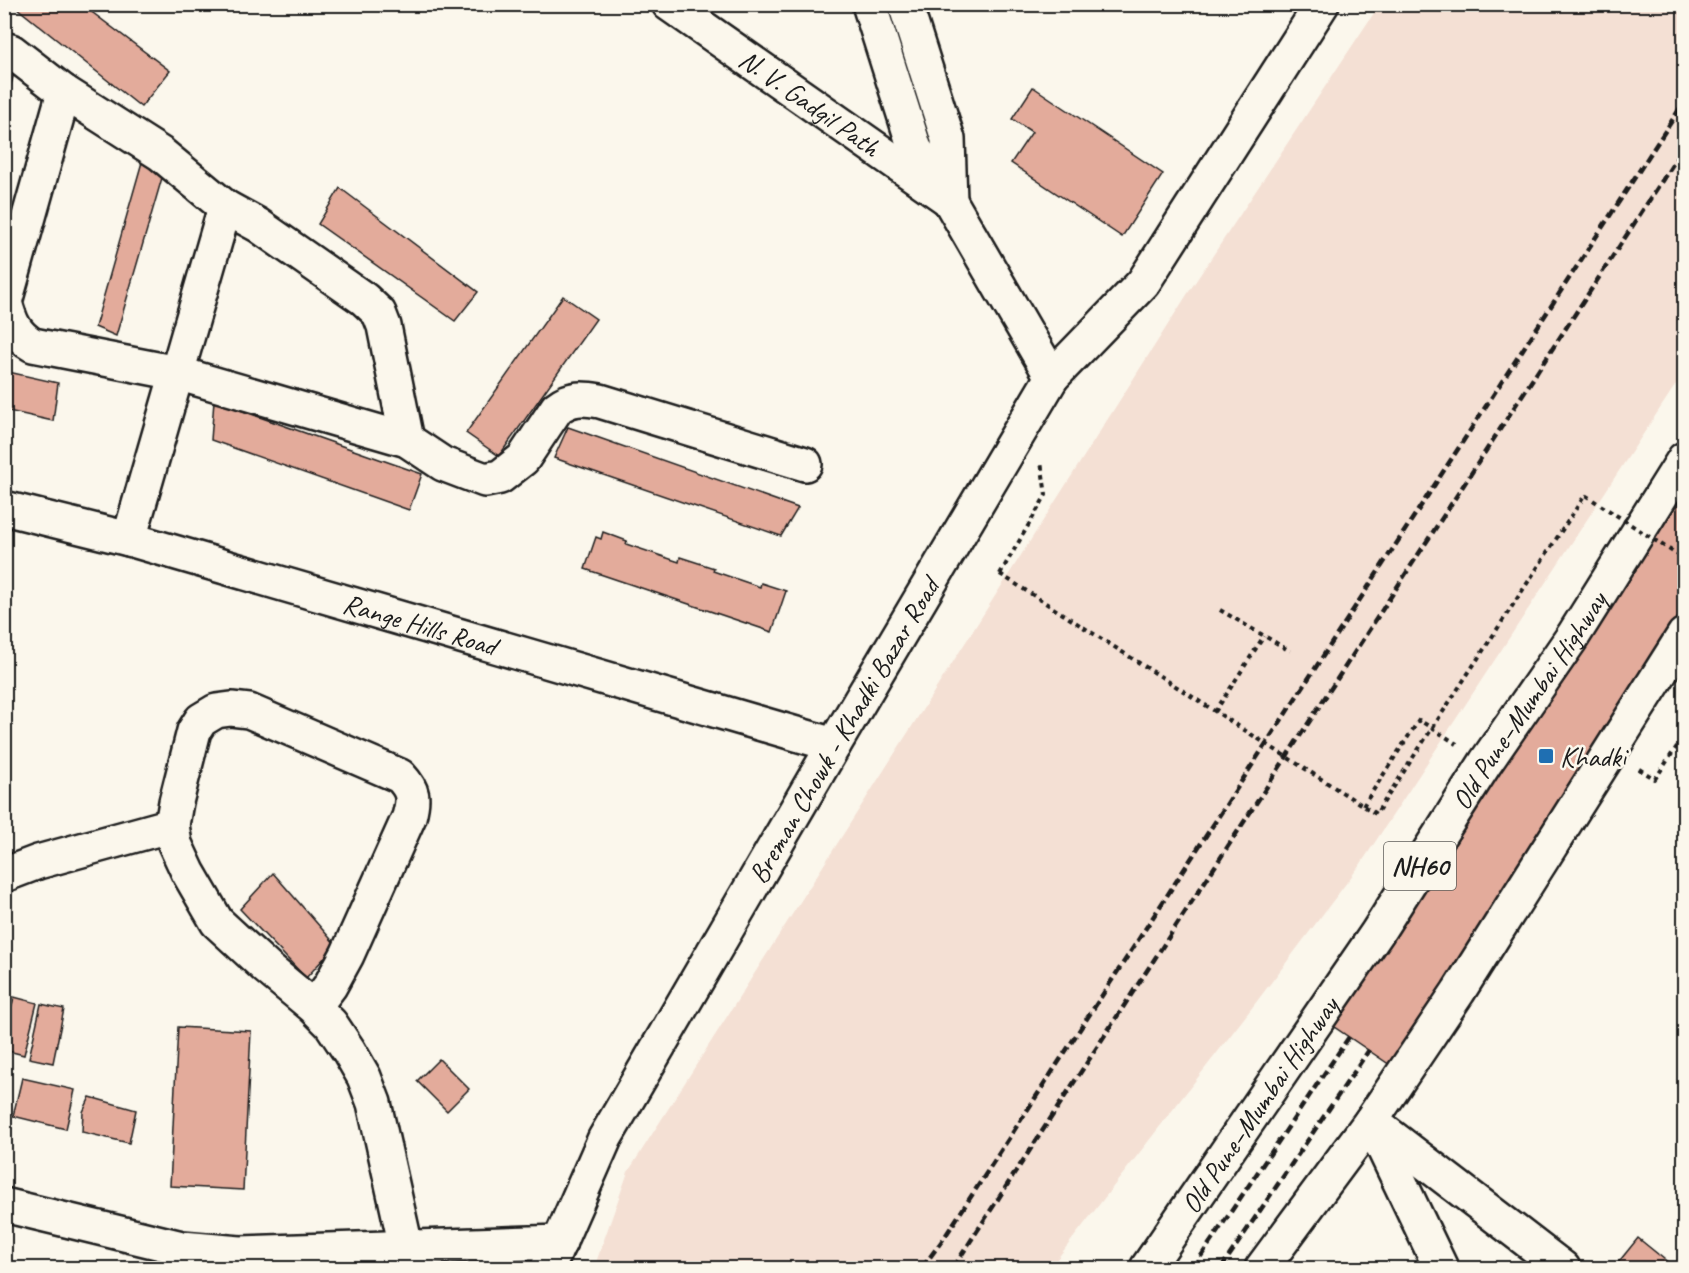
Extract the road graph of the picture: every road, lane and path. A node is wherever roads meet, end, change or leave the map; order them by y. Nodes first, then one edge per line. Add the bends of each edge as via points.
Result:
1 (669, 4) edge
2 (869, 4) edge
3 (905, 4) edge
4 (1322, 4) edge
5 (4, 49) edge
6 (64, 92) junction
7 (950, 201) junction
8 (225, 207) junction
9 (177, 374) junction
10 (1052, 377) junction
11 (407, 440) junction
12 (1684, 459) edge
13 (805, 464) dead end
14 (1046, 495) dead end
15 (4, 508) edge
16 (129, 539) junction
17 (1684, 559) edge
18 (1220, 610) dead end
19 (1684, 635) edge
20 (1264, 636) junction
21 (1290, 651) dead end
22 (1215, 712) junction
23 (1684, 736) edge
24 (834, 745) junction
25 (1486, 762) junction
26 (1655, 779) dead end
27 (1363, 806) junction
28 (172, 825) junction
29 (4, 875) edge
30 (314, 1007) junction
31 (1371, 1121) junction
32 (4, 1205) edge
33 (406, 1247) junction
34 (554, 1255) edge
35 (1147, 1269) edge
36 (1262, 1269) edge
37 (1441, 1269) edge
38 (1563, 1269) edge

1 - 7 main road, N. V. Gadgil Path
2 - 7 main road via 915,149
3 - 7 main road via 948,139
4 - 10 main road, Breman Chowk - Khadki Bazar Road via 1143,283
5 - 6 main road
6 - 8 main road via 161,154
6 - 9 main road via 5,302 9,318 16,332 33,345
7 - 10 main road
8 - 9 main road
8 - 11 main road via 258,225 379,313
9 - 11 main road
9 - 16 main road
10 - 24 main road, Breman Chowk - Khadki Bazar Road
11 - 13 main road via 443,464 485,480 500,477 523,459 557,408 564,402 586,399
12 - 25 main road, Old Pune–Mumbai Highway / NH60 via 1573,636
14 - 22 path, bridge via 1000,574
15 - 16 main road, Range Hills Road
16 - 24 main road, Range Hills Road
17 - 27 path, bridge via 1585,495 1376,814
18 - 20 path
19 - 31 main road via 1458,992
20 - 21 path
20 - 22 path
22 - 27 path, bridge
23 - 26 path
24 - 34 main road, Breman Chowk - Khadki Bazar Road via 605,1137
25 - 27 path via 1419,720
25 - 35 main road, Old Pune–Mumbai Highway / NH60 via 1377,933
28 - 29 main road
28 - 30 main road via 188,872 217,922
28 - 30 main road via 194,731 201,720 216,711 249,711 400,776 409,786 413,801 409,817 346,955
30 - 33 main road via 349,1052 374,1102
31 - 36 main road
31 - 37 main road
31 - 38 main road
32 - 33 main road via 182,1248 240,1253
33 - 34 main road

